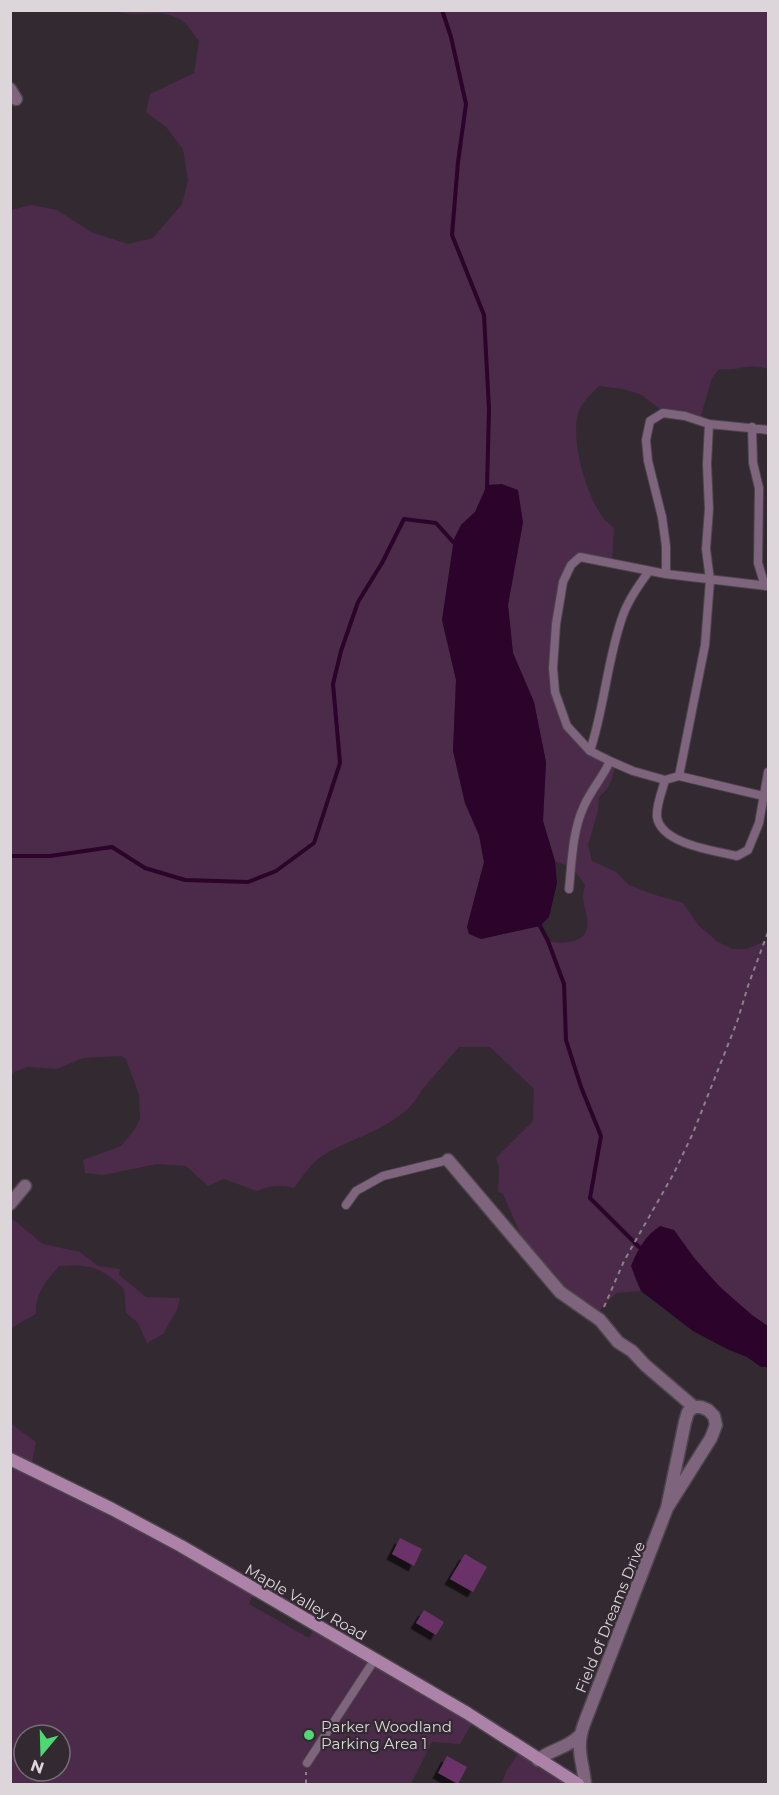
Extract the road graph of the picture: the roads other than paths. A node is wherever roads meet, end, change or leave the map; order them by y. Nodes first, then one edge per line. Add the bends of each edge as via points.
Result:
1 (709, 424) junction
2 (752, 427) junction
3 (768, 430) edge
4 (649, 571) junction
5 (666, 574) junction
6 (710, 580) junction
7 (767, 586) edge
8 (590, 750) junction
9 (610, 761) junction
10 (768, 772) edge
11 (679, 776) junction
12 (665, 780) junction
13 (766, 797) edge
14 (569, 889) dead end
15 (448, 1160) joint
16 (25, 1186) dead end
17 (10, 1204) edge
18 (346, 1205) dead end
19 (694, 1407) junction
20 (10, 1459) edge
21 (667, 1508) junction
22 (375, 1659) junction
23 (579, 1736) junction
24 (538, 1760) junction
25 (306, 1763) dead end
26 (578, 1785) edge
27 (585, 1785) edge

1 - 2 lane
1 - 5 lane via 663,413 650,422 646,440 648,461 662,517
1 - 6 lane via 706,549
2 - 3 lane
2 - 7 lane via 753,463 759,488 758,563
4 - 5 lane
4 - 8 lane via 623,615
4 - 8 lane via 580,557 563,582 556,624 555,692 567,726
5 - 6 lane
6 - 7 lane
6 - 11 lane via 705,645
8 - 9 lane
9 - 12 lane
9 - 14 lane via 579,819
10 - 13 lane
11 - 12 lane
11 - 13 lane
12 - 13 lane via 658,807 660,828 675,839 737,856 748,850
15 - 18 lane via 383,1176 356,1191
15 - 19 street, Field of Dreams Drive via 560,1292 600,1320 618,1342
16 - 17 street
19 - 21 street, Field of Dreams Drive via 685,1422
19 - 21 street, Field of Dreams Drive via 708,1410 716,1425
20 - 22 street, Maple Valley Road via 181,1546
21 - 23 street, Field of Dreams Drive
22 - 24 street, Maple Valley Road
22 - 25 lane
23 - 24 street via 573,1743
23 - 27 street, Field of Dreams Drive
24 - 26 street, Maple Valley Road

